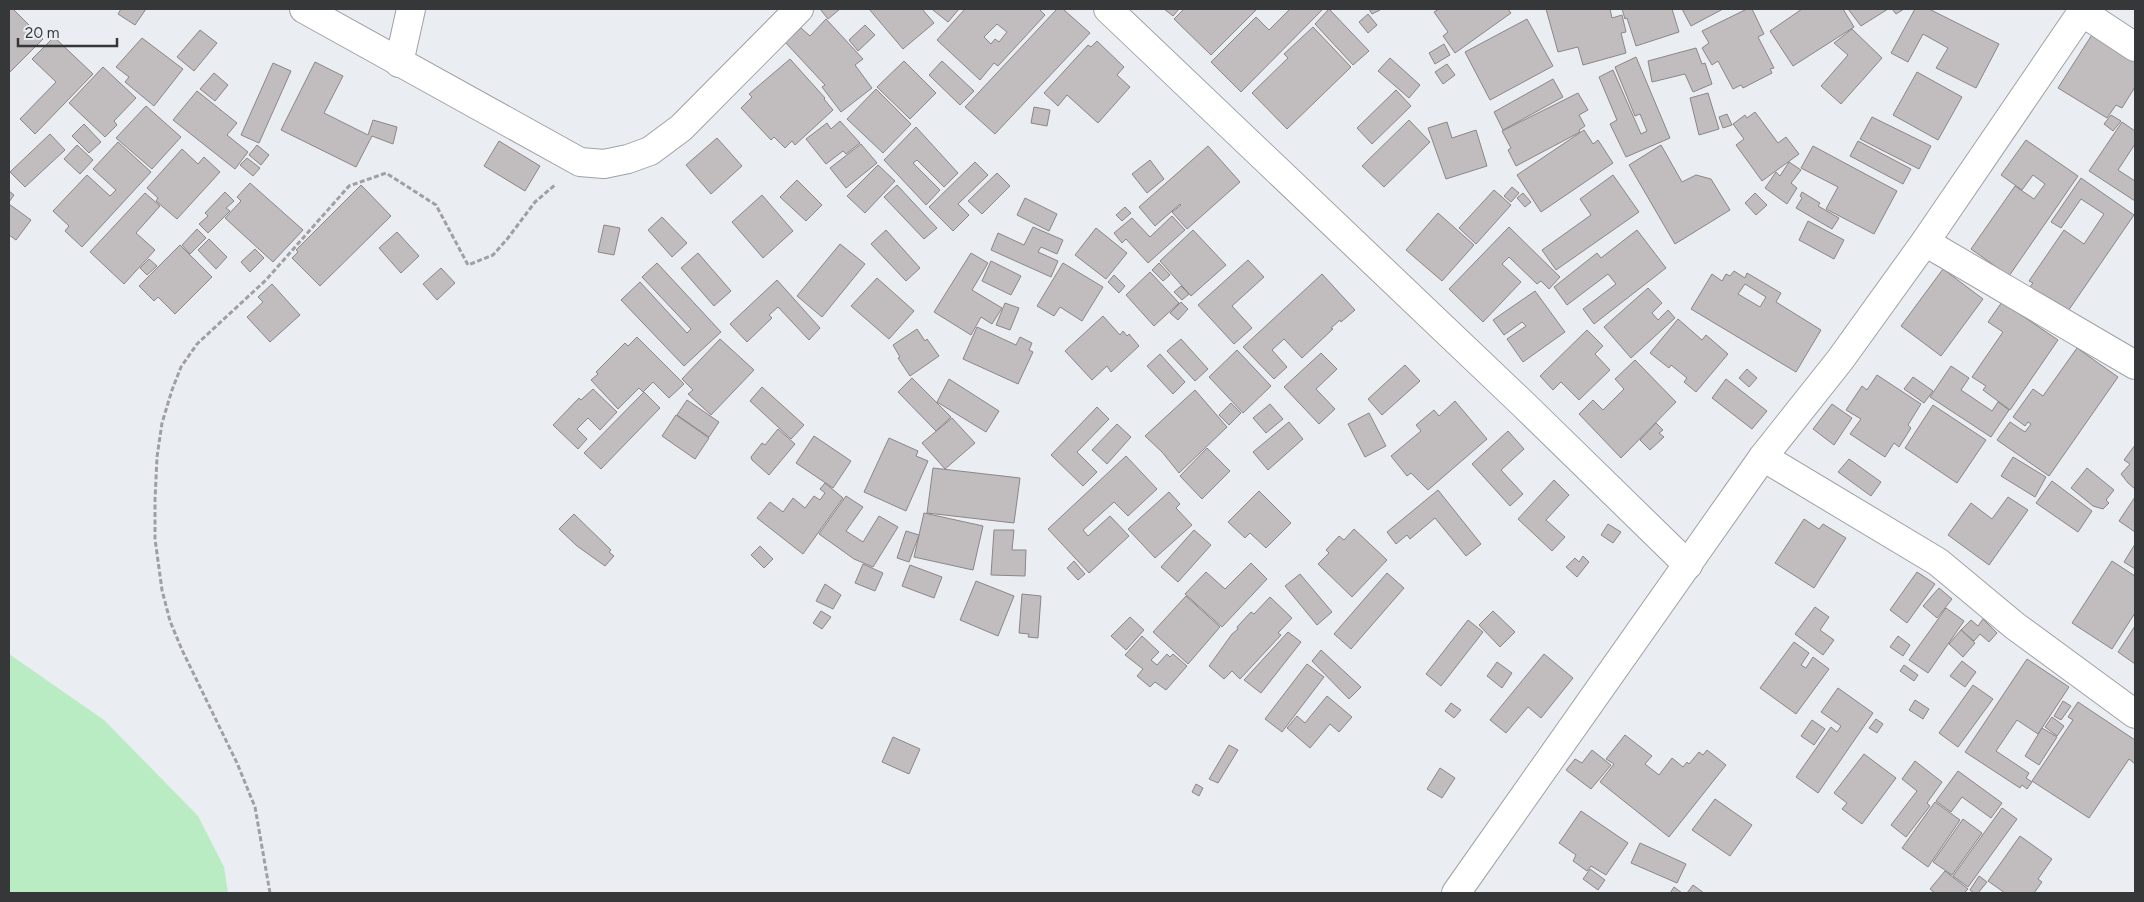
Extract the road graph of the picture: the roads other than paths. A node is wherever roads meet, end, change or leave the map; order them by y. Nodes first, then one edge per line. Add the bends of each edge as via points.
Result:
1 (304, 9) edge
2 (411, 9) edge
3 (799, 9) edge
4 (1108, 9) edge
5 (2083, 10) edge
6 (2135, 47) edge
7 (399, 63) junction
8 (1925, 242) junction
9 (2135, 365) edge
10 (1764, 457) junction
11 (1688, 565) junction
12 (2135, 714) edge
13 (1456, 893) edge

1 - 7 street
2 - 7 street
3 - 7 street via 681,128 650,151 604,164 580,162
4 - 11 street
5 - 6 street
5 - 8 street
8 - 9 street
8 - 10 street via 1840,360
10 - 11 street
10 - 12 street via 1938,562 2015,626
11 - 13 street

